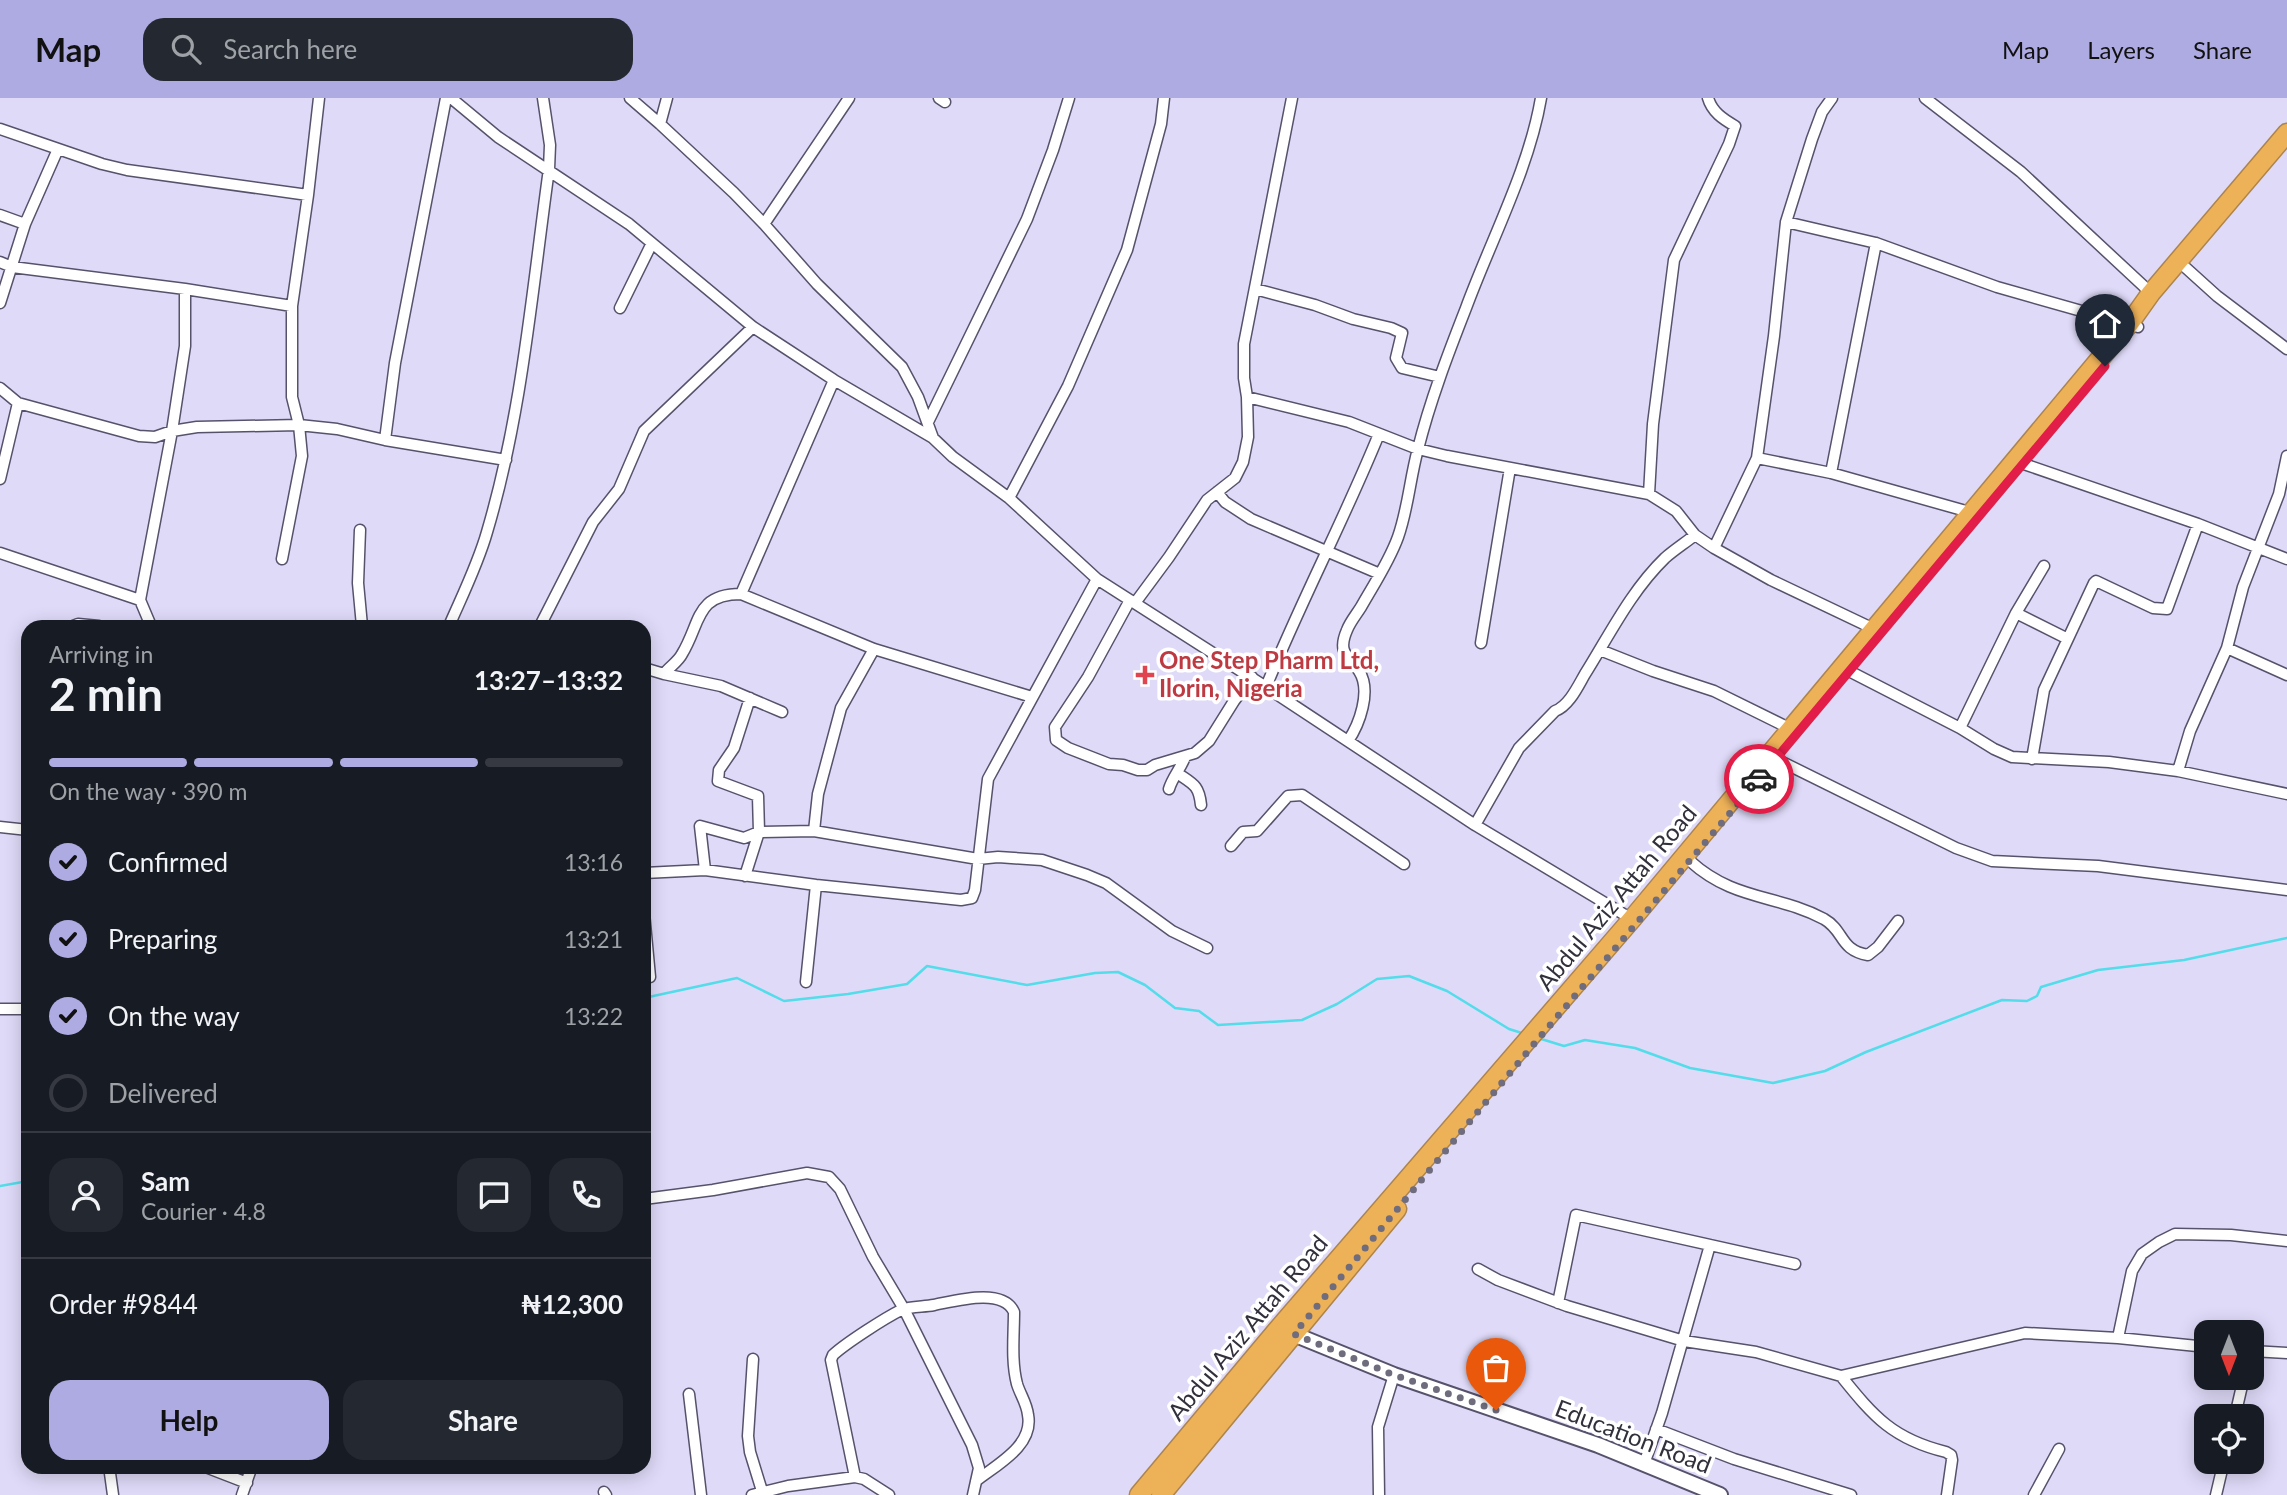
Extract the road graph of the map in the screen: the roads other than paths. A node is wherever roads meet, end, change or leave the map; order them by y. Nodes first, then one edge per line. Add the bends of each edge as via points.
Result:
1 (318, 98) edge
2 (449, 98) edge
3 (543, 98) edge
4 (630, 98) edge
5 (667, 98) edge
6 (849, 98) edge
7 (1069, 98) edge
8 (1164, 98) edge
9 (1292, 98) edge
10 (1541, 98) edge
11 (1699, 98) edge
12 (1832, 98) edge
13 (1925, 98) edge
14 (1709, 101) edge
15 (660, 124) junction
16 (0, 129) edge
17 (2286, 143) edge
18 (58, 149) junction
19 (549, 169) junction
20 (308, 195) junction
21 (0, 215) edge
22 (1786, 222) junction
23 (25, 224) junction
24 (764, 224) junction
25 (652, 243) junction
26 (1876, 243) junction
27 (0, 262) edge
28 (12, 267) junction
29 (2186, 268) junction
30 (185, 289) junction
31 (1255, 289) junction
32 (2151, 293) junction
33 (0, 303) edge
34 (292, 306) junction
35 (620, 308) dead end
36 (2133, 325) junction
37 (753, 327) junction
38 (2287, 349) edge
39 (1440, 377) junction
40 (834, 380) junction
41 (0, 388) edge
42 (1247, 397) junction
43 (18, 403) junction
44 (928, 422) junction
45 (299, 425) junction
46 (172, 430) junction
47 (1379, 434) junction
48 (4, 438) edge
49 (933, 438) junction
50 (385, 440) junction
51 (1418, 449) junction
52 (2287, 456) edge
53 (1757, 458) junction
54 (506, 460) junction
55 (2024, 464) junction
56 (1510, 468) junction
57 (1831, 473) junction
58 (0, 479) edge
59 (1217, 492) junction
60 (1649, 495) junction
61 (1009, 498) junction
62 (1975, 514) junction
63 (2198, 524) junction
64 (360, 530) dead end
65 (1695, 535) junction
66 (1714, 548) junction
67 (2259, 548) junction
68 (1327, 552) junction
69 (0, 553) edge
70 (282, 559) dead end
71 (2287, 559) edge
72 (2044, 566) dead end
73 (1380, 574) junction
74 (1097, 579) junction
75 (741, 594) junction
76 (140, 600) junction
77 (1132, 601) junction
78 (2017, 613) junction
79 (148, 620) edge
80 (361, 620) edge
81 (451, 620) edge
82 (543, 620) edge
83 (1874, 629) junction
84 (2066, 639) junction
85 (1481, 643) dead end
86 (874, 649) junction
87 (2227, 649) junction
88 (1600, 650) junction
89 (651, 670) edge
90 (1849, 671) junction
91 (664, 674) junction
92 (2287, 675) edge
93 (1252, 677) junction
94 (1266, 687) junction
95 (1032, 697) junction
96 (750, 698) junction
97 (782, 712) dead end
98 (1960, 728) junction
99 (1791, 729) junction
100 (1348, 741) junction
101 (1185, 757) junction
102 (1776, 759) junction
103 (2032, 760) junction
104 (2178, 771) junction
105 (1177, 774) junction
106 (1169, 789) dead end
107 (2287, 794) edge
108 (1201, 805) dead end
109 (1475, 825) junction
110 (0, 827) edge
111 (21, 829) edge
112 (814, 831) junction
113 (759, 832) junction
114 (1231, 846) dead end
115 (978, 859) junction
116 (1690, 861) junction
117 (1404, 864) dead end
118 (705, 870) junction
119 (651, 873) edge
120 (744, 876) junction
121 (816, 885) junction
122 (2287, 890) edge
123 (1635, 921) junction
124 (1898, 921) dead end
125 (1207, 948) dead end
126 (806, 982) dead end
127 (0, 1009) edge
128 (21, 1009) edge
129 (651, 1198) edge
130 (2287, 1241) edge
131 (1710, 1245) junction
132 (1795, 1264) dead end
133 (1478, 1269) dead end
134 (1558, 1303) junction
135 (904, 1309) junction
136 (1286, 1331) junction
137 (2118, 1338) junction
138 (1684, 1341) junction
139 (2194, 1346) edge
140 (2264, 1352) edge
141 (2287, 1353) edge
142 (753, 1359) dead end
143 (1394, 1375) junction
144 (1841, 1376) junction
145 (688, 1394) dead end
146 (1657, 1429) junction
147 (2059, 1449) dead end
148 (1644, 1464) junction
149 (110, 1474) edge
150 (224, 1474) edge
151 (249, 1474) edge
152 (2221, 1474) edge
153 (855, 1477) junction
154 (976, 1481) junction
155 (247, 1483) junction
156 (757, 1493) edge
157 (113, 1495) edge
158 (242, 1495) edge
159 (701, 1495) edge
160 (889, 1495) edge
161 (973, 1495) edge
162 (1139, 1495) edge
163 (1161, 1495) edge
164 (1379, 1495) edge
165 (1720, 1495) edge
166 (1851, 1495) edge
167 (1947, 1495) edge
168 (2034, 1495) edge
169 (2216, 1495) edge

1 - 20 street
2 - 19 street
2 - 50 street via 395,363
3 - 19 street
4 - 15 street
5 - 15 street
6 - 24 street
7 - 44 street via 1027,219
8 - 61 street via 1127,250 1068,386
9 - 31 street
10 - 39 street via 1524,159
11 - 14 street
12 - 22 street via 1815,130
13 - 32 street via 2021,172
14 - 60 street via 1719,116 1735,126 1674,260 1653,424
15 - 24 street
16 - 18 street
17 - 29 highway, Abdul Aziz Attah Road
17 - 32 highway, Abdul Aziz Attah Road
18 - 20 street via 127,170
18 - 23 street
19 - 25 street
19 - 54 street
20 - 34 street
21 - 23 street
22 - 26 street
22 - 53 street
23 - 28 street
24 - 44 street via 817,284 902,367
25 - 35 street
25 - 37 street
26 - 36 street via 1997,287
26 - 57 street
27 - 28 street
28 - 30 street
28 - 33 street
29 - 36 highway, Abdul Aziz Attah Road
29 - 38 street
30 - 34 street
30 - 46 street via 185,346
31 - 39 street via 1402,333 1396,358 1402,368
31 - 42 street via 1244,344
32 - 36 highway, Abdul Aziz Attah Road
34 - 45 street via 292,397
36 - 55 highway, Abdul Aziz Attah Road
36 - 62 highway, Abdul Aziz Attah Road
37 - 40 street
37 - 82 street via 643,431 619,489 593,522
39 - 51 street
40 - 49 street
40 - 75 street
41 - 43 street
42 - 47 street
42 - 59 street via 1243,462 1235,478
43 - 46 street via 139,436 155,437
43 - 48 street
44 - 49 street
45 - 46 street
45 - 50 street
45 - 70 street via 302,456
46 - 76 street
47 - 51 street
47 - 68 street
48 - 58 street
49 - 61 street
50 - 54 street
51 - 56 street
51 - 73 street via 1399,533
52 - 67 street
53 - 57 street
53 - 66 street
54 - 81 street via 486,536
55 - 62 highway, Abdul Aziz Attah Road
55 - 63 street
56 - 60 street
56 - 85 street
57 - 62 street
59 - 68 street via 1251,519
59 - 77 street
60 - 65 street via 1676,511
61 - 74 street
62 - 83 highway, Abdul Aziz Attah Road
62 - 90 highway, Abdul Aziz Attah Road
63 - 67 street
63 - 84 street via 2166,609 2153,608 2096,580
64 - 80 street
65 - 66 street
65 - 88 street via 1646,579
66 - 83 street
67 - 71 street
67 - 87 street
68 - 73 street
68 - 94 street
69 - 76 street
72 - 78 street
73 - 100 street via 1343,642 1344,654 1363,679 1360,720
74 - 77 street
74 - 95 street
75 - 86 street
75 - 91 street via 714,598 704,605 680,658
76 - 79 street
77 - 93 street
77 - 101 street via 1055,727 1056,740 1109,764 1138,770
78 - 84 street
78 - 98 street
83 - 99 highway, Abdul Aziz Attah Road
84 - 103 street via 2044,690
86 - 95 street
86 - 112 street via 841,708 818,794
87 - 92 street
87 - 104 street via 2190,731
88 - 99 street via 1714,691
88 - 109 street via 1563,708 1519,748
89 - 91 street
90 - 98 street
90 - 102 highway, Abdul Aziz Attah Road
91 - 96 street
93 - 94 street
93 - 101 street via 1209,741
94 - 100 street
95 - 115 street via 988,779
96 - 97 street
96 - 113 street via 718,781 758,796
98 - 103 street via 1994,749
99 - 123 highway, Abdul Aziz Attah Road
100 - 109 street
101 - 105 street
102 - 116 highway, Abdul Aziz Attah Road
102 - 122 street via 1956,848 1992,861 2098,866
103 - 104 street via 2060,758
104 - 107 street
105 - 106 street
105 - 108 street via 1196,786
109 - 123 street
110 - 111 street
112 - 113 street
112 - 115 street
113 - 118 street via 744,838 701,826
113 - 120 street
114 - 117 street via 1242,832 1257,831 1295,794
115 - 121 street via 972,898 961,900
115 - 125 street via 1042,860 1087,875 1106,883 1172,931
116 - 123 highway, Abdul Aziz Attah Road
116 - 124 street via 1721,884 1827,921 1844,944 1859,953 1868,955 1878,947
118 - 119 street
118 - 120 street
120 - 121 street
121 - 126 street
123 - 136 highway, Abdul Aziz Attah Road
127 - 128 street
129 - 135 street via 807,1173 829,1177 840,1189
130 - 137 street via 2175,1234 2159,1242 2142,1254 2132,1271
131 - 132 street
131 - 134 street via 1576,1215
131 - 138 street
133 - 134 street
134 - 138 street
135 - 153 street via 837,1351 831,1360
135 - 154 street via 972,1445 979,1468
135 - 154 street via 960,1299 994,1298 1011,1304 1015,1372 1029,1416 1028,1428 1015,1450
136 - 143 street, Education Road
136 - 162 highway, Abdul Aziz Attah Road
136 - 163 highway, Abdul Aziz Attah Road
137 - 139 street
137 - 144 street via 2025,1333
138 - 144 street via 1756,1352
138 - 146 street
140 - 141 street
142 - 156 street via 748,1436
143 - 148 street, Education Road
143 - 164 street via 1377,1427
144 - 167 street via 1887,1427 1951,1455
145 - 159 street
146 - 148 street
146 - 166 street via 1734,1459
147 - 168 street
148 - 165 street, Education Road
149 - 157 street
150 - 155 street
151 - 155 street
152 - 169 street
153 - 156 street
153 - 160 street
154 - 161 street
155 - 158 street

